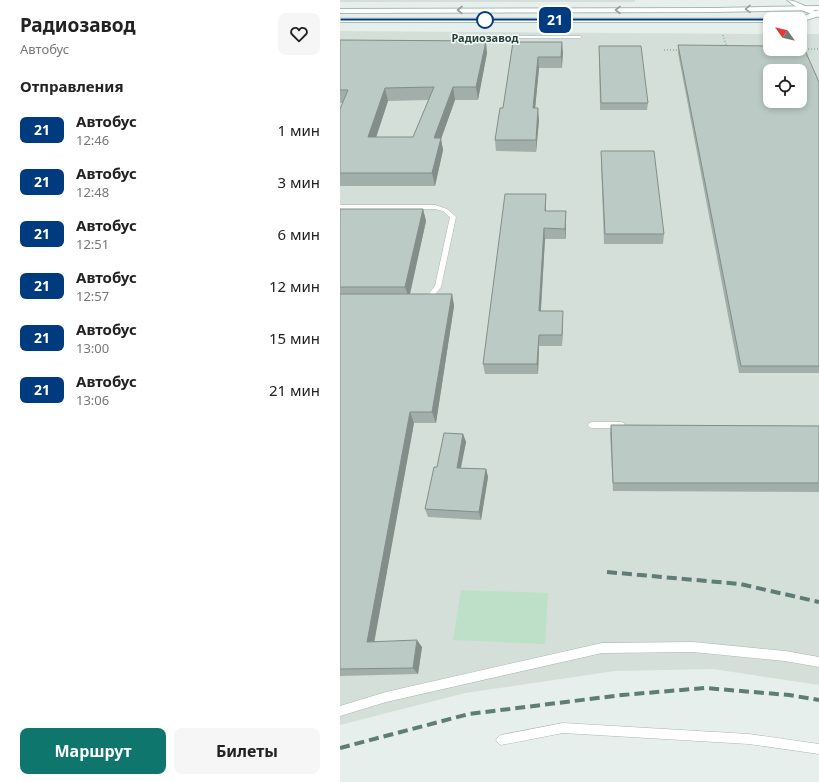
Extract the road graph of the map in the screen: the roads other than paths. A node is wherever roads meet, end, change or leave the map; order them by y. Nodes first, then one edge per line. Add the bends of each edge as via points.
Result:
1 (790, 0) edge
2 (801, 8) junction
3 (340, 11) edge
4 (819, 14) edge
5 (807, 18) edge
6 (340, 20) edge
7 (763, 20) edge
8 (475, 37) dead end
9 (580, 37) dead end
10 (340, 207) edge
11 (418, 302) edge
12 (592, 425) dead end
13 (632, 425) edge
14 (819, 662) edge
15 (340, 711) edge
16 (501, 740) dead end
17 (819, 749) edge

1 - 2 main road
2 -> 3 main road
2 - 4 main road
4 - 5 main road
6 - 7 main road
8 - 9 lane
10 - 11 lane via 435,207 445,210 453,217 438,287 429,298
12 - 13 lane
14 - 15 lane via 786,656 693,647 602,648 386,697
16 - 17 lane via 563,728 749,739

